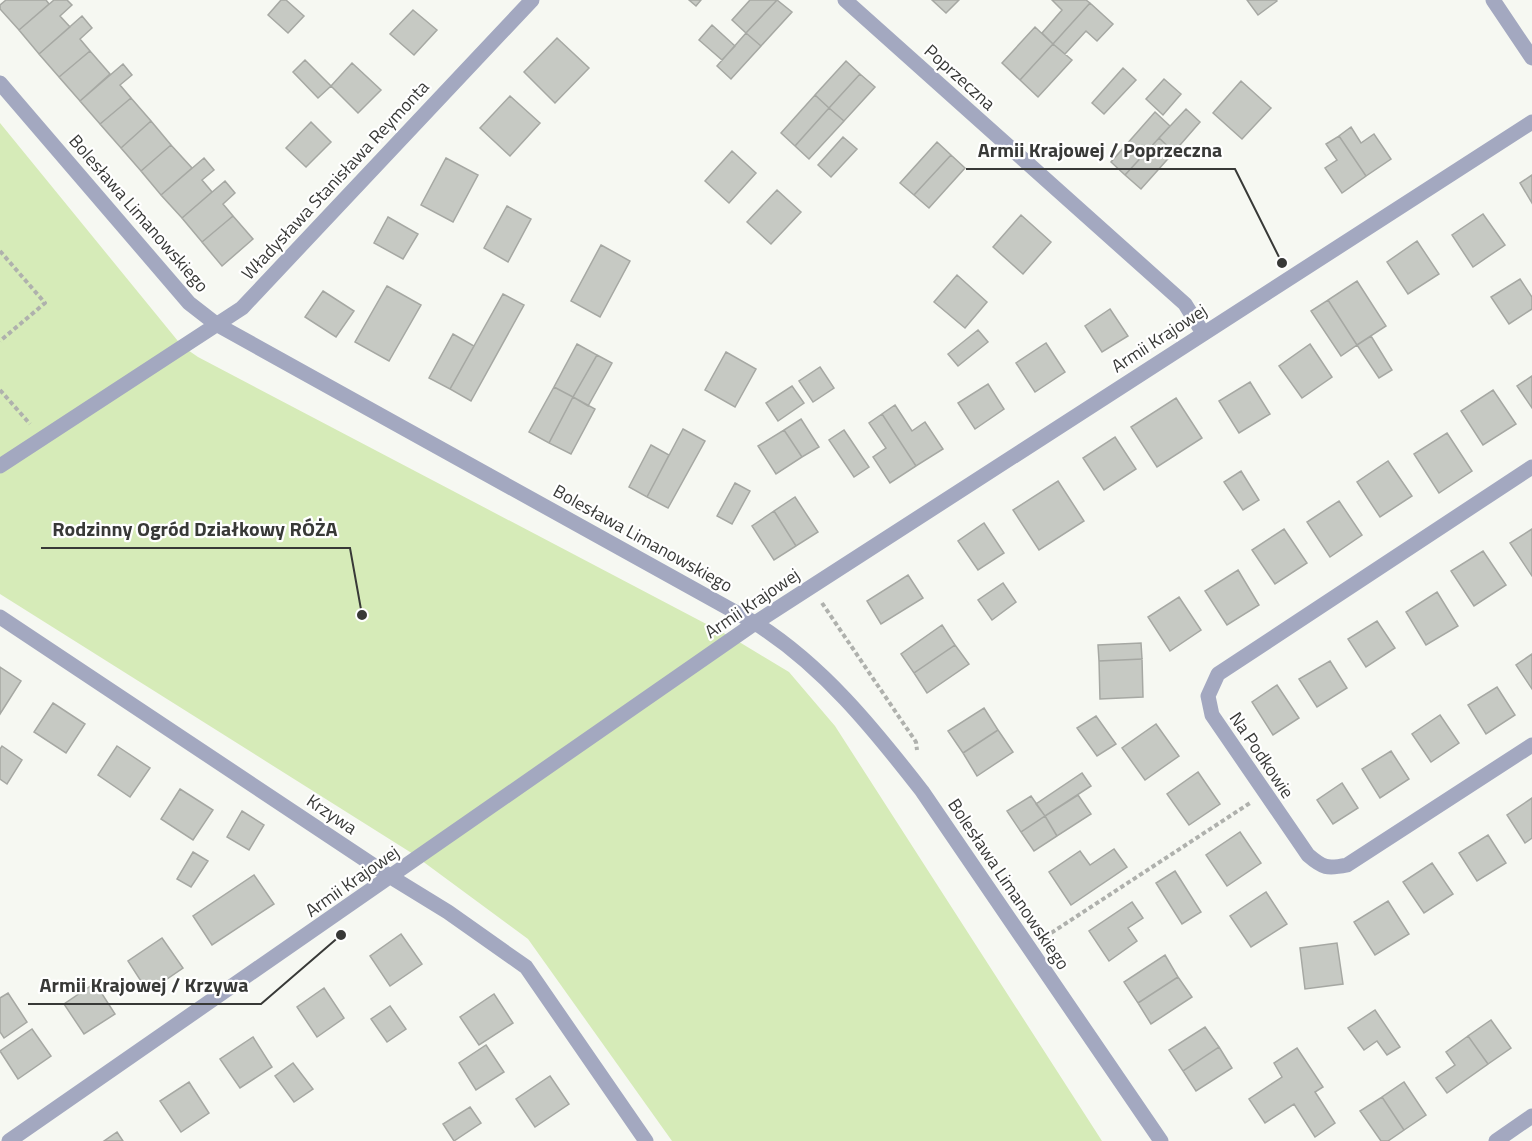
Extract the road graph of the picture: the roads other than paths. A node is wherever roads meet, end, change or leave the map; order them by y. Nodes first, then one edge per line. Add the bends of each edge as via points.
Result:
1 (532, 0) edge
2 (845, 0) edge
3 (1493, 0) edge
4 (1532, 58) edge
5 (0, 83) edge
6 (1532, 122) edge
7 (216, 324) junction
8 (1203, 333) junction
9 (0, 466) edge
10 (1532, 467) edge
11 (0, 617) edge
12 (755, 623) junction
13 (1532, 745) edge
14 (392, 877) junction
15 (1532, 1116) edge
16 (9, 1141) edge
17 (646, 1141) edge
18 (1161, 1141) edge
19 (1496, 1141) edge

1 - 7 street, Władysława Stanisława Reymonta via 242,308
2 - 8 street, Poprzeczna via 1185,304
3 - 4 street
5 - 7 street, Bolesława Limanowskiego via 189,303
6 - 8 street, Armii Krajowej
7 - 9 street, Władysława Stanisława Reymonta
7 - 12 street, Bolesława Limanowskiego
8 - 12 street, Armii Krajowej
10 - 13 street, Na Podkowie via 1218,674 1208,696 1212,715 1308,855 1320,866 1332,868 1347,865
11 - 14 street, Krzywa
12 - 14 street, Armii Krajowej
12 - 18 street, Bolesława Limanowskiego via 778,637 838,691 922,790
14 - 16 street, Armii Krajowej
14 - 17 street, Krzywa via 526,967
15 - 19 street

